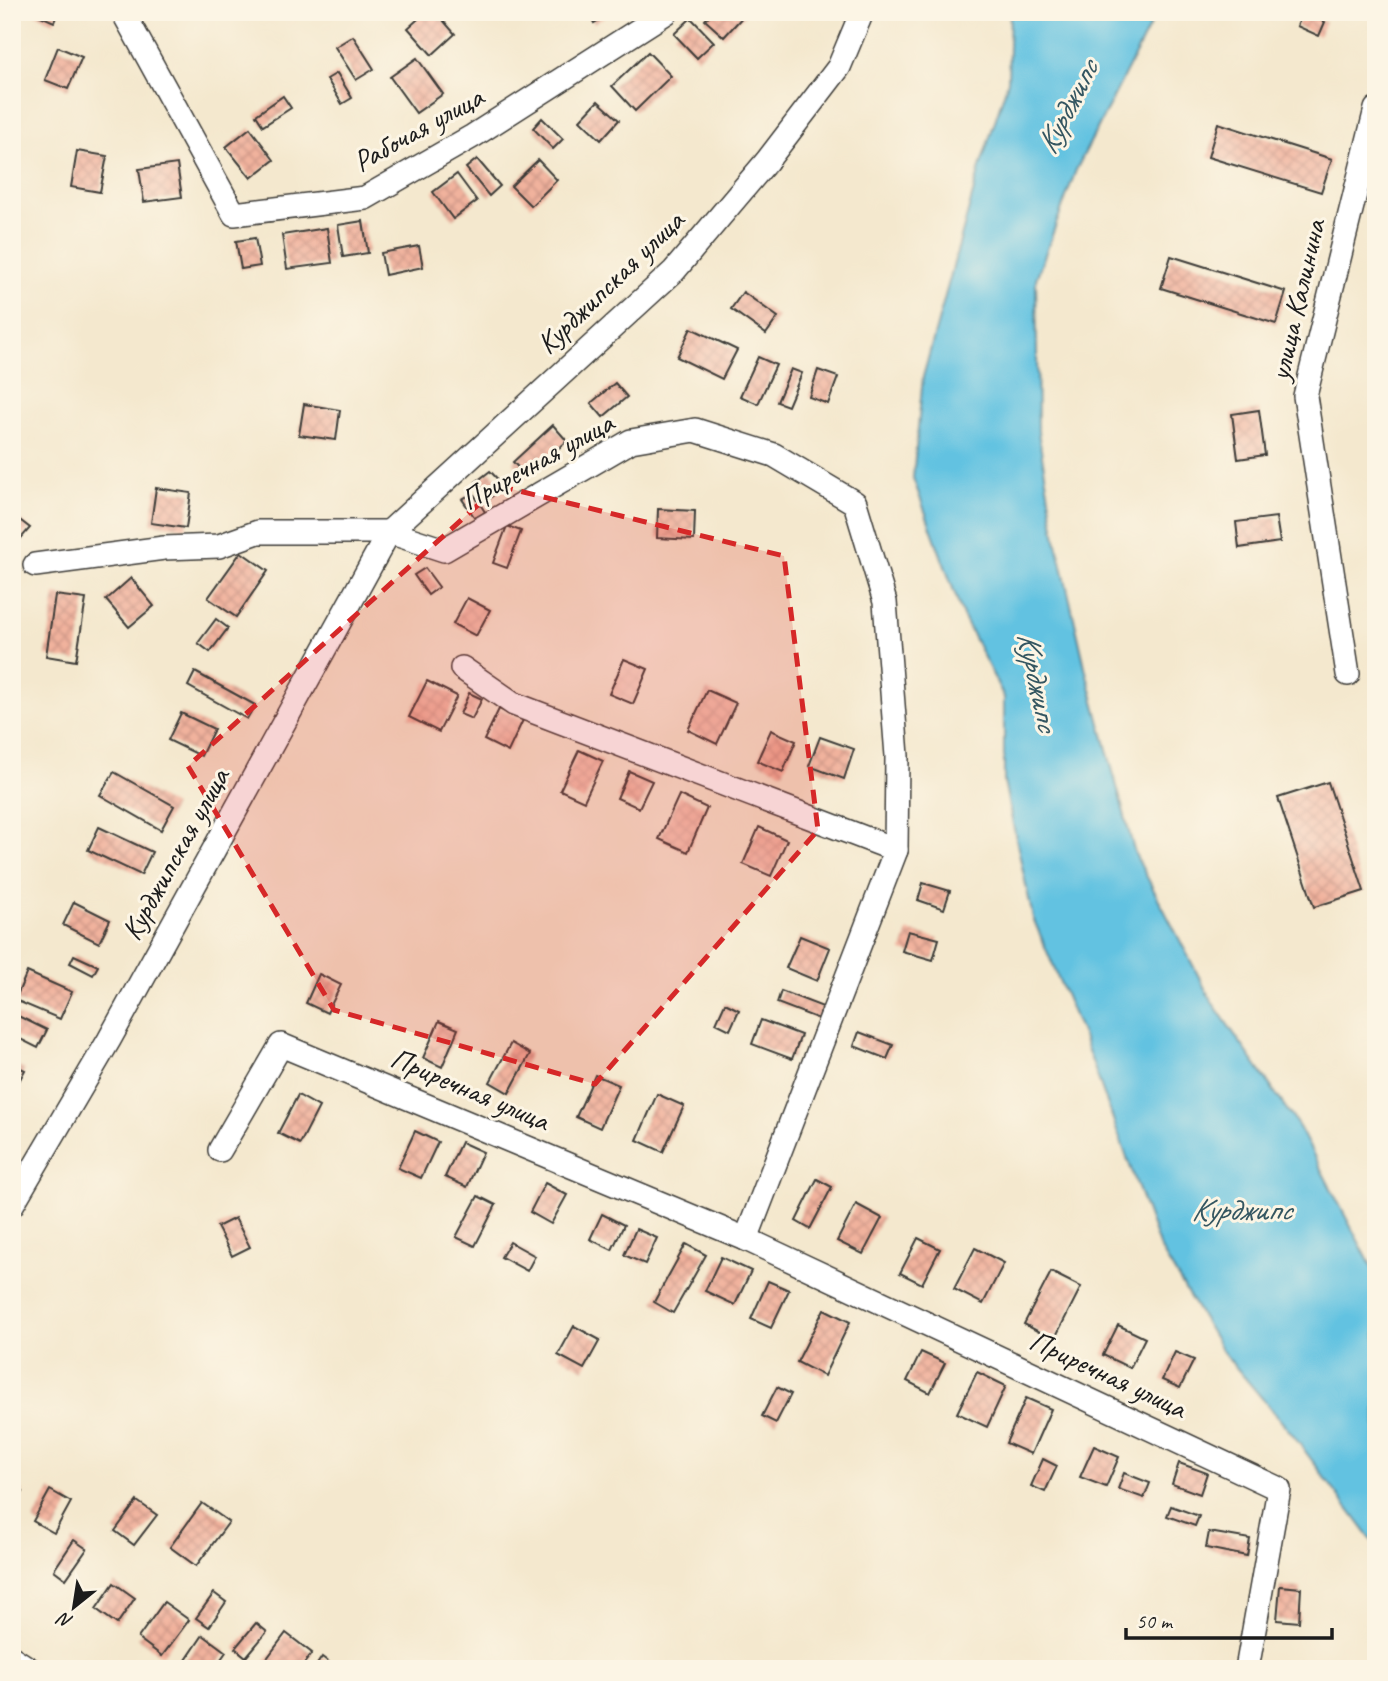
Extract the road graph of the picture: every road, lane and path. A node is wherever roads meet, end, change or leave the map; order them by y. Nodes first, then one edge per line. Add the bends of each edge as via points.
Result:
1 (123, 12) edge
2 (667, 12) edge
3 (862, 12) edge
4 (1376, 109) edge
5 (389, 532) junction
6 (35, 565) dead end
7 (462, 668) dead end
8 (1348, 674) dead end
9 (896, 850) junction
10 (220, 1150) dead end
11 (12, 1205) edge
12 (746, 1239) junction
13 (12, 1658) edge
14 (29, 1669) edge
15 (1247, 1669) edge

1 - 2 street, Рабочая улица via 234,214 365,198 473,136
3 - 5 street, Курджипская улица via 839,67 674,271
4 - 8 street, улица Калинина via 1305,396
5 - 6 street via 258,532 219,546 164,548
5 - 9 street, Приречная улица via 444,550 631,442 695,430 774,455 855,503 885,602 897,756
5 - 11 street, Курджипская улица via 109,1040
7 - 9 street via 514,704
9 - 12 street, Приречная улица
10 - 12 street, Приречная улица via 281,1045
12 - 15 street, Приречная улица via 1279,1489
13 - 14 street

